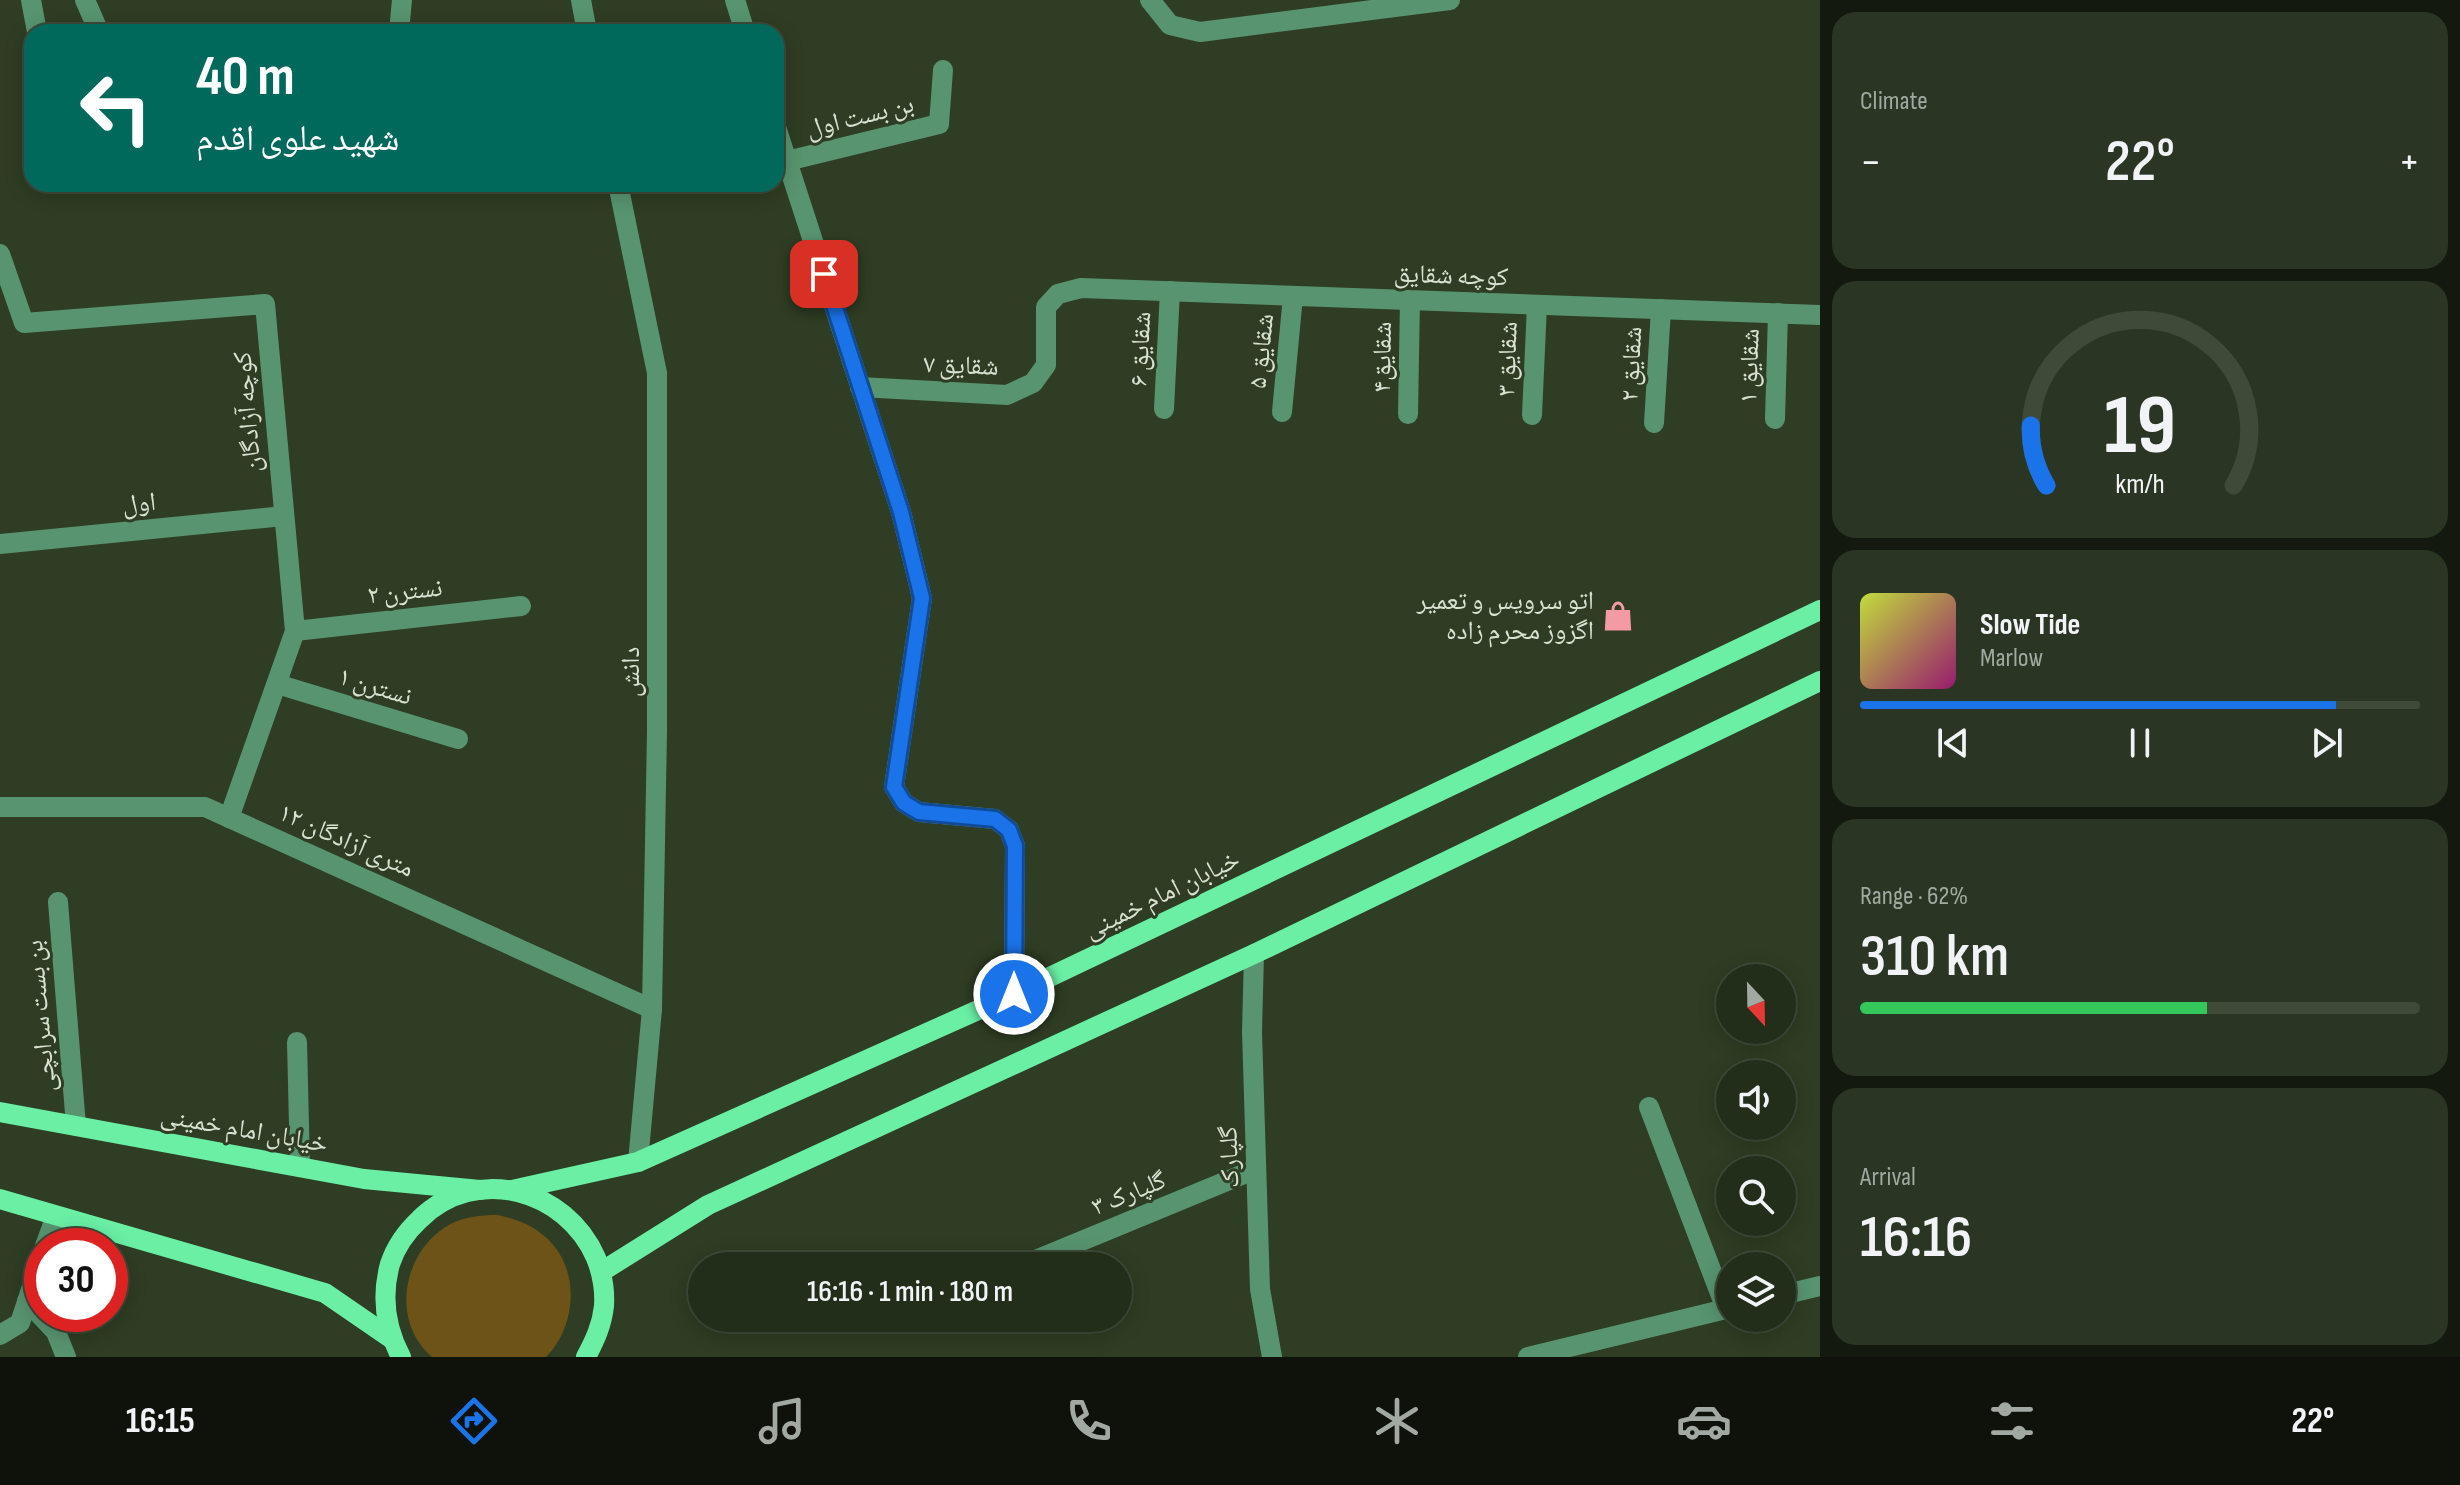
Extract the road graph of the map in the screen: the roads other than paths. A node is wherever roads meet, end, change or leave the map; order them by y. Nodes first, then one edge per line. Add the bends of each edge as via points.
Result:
1 (31, 0) edge
2 (85, 0) edge
3 (402, 0) edge
4 (581, 0) edge
5 (735, 0) edge
6 (1150, 0) edge
7 (1450, 0) edge
8 (36, 24) edge
9 (96, 24) edge
10 (400, 24) edge
11 (586, 24) edge
12 (742, 24) edge
13 (943, 70) dead end
14 (784, 152) edge
15 (787, 161) junction
16 (620, 192) edge
17 (0, 254) edge
18 (1081, 288) joint
19 (1170, 291) junction
20 (1293, 296) junction
21 (1410, 300) junction
22 (1537, 305) junction
23 (1661, 309) junction
24 (1778, 313) junction
25 (1820, 315) edge
26 (860, 387) junction
27 (1164, 409) dead end
28 (1282, 412) dead end
29 (1408, 414) dead end
30 (1532, 415) dead end
31 (1775, 419) dead end
32 (1654, 423) dead end
33 (284, 516) junction
34 (0, 544) edge
35 (521, 606) dead end
36 (1820, 610) edge
37 (295, 631) junction
38 (1820, 681) edge
39 (277, 684) junction
40 (458, 739) dead end
41 (0, 807) edge
42 (229, 818) junction
43 (58, 902) dead end
44 (1254, 954) junction
45 (1014, 994) junction
46 (652, 1009) junction
47 (297, 1042) dead end
48 (1649, 1107) dead end
49 (0, 1112) edge
50 (76, 1126) junction
51 (638, 1162) junction
52 (300, 1167) junction
53 (1256, 1169) junction
54 (480, 1190) junction
55 (512, 1190) junction
56 (0, 1199) edge
57 (56, 1216) junction
58 (52, 1228) edge
59 (1055, 1252) edge
60 (601, 1272) junction
61 (1716, 1277) edge
62 (1820, 1286) edge
63 (1796, 1292) edge
64 (24, 1310) edge
65 (1716, 1311) edge
66 (56, 1332) edge
67 (0, 1335) edge
68 (396, 1348) edge
69 (66, 1357) edge
70 (586, 1357) edge
71 (1272, 1357) edge
72 (1528, 1357) edge

1 - 8 street
2 - 9 street
3 - 10 street
4 - 11 street
5 - 12 street
6 - 7 street via 1170,25 1200,32
13 - 15 street, بن بست اول via 939,124
14 - 15 street
15 - 26 street
16 - 46 street, دانش via 657,373
17 - 33 street, کوچه آزادگان via 24,323 265,304
18 - 19 street, کوچه شقایق
18 - 26 street, شقایق ۷ via 1058,294 1046,307 1046,365 1033,383 1007,395
19 - 20 street, کوچه شقایق
19 - 27 street, شقایق ۶
20 - 21 street, کوچه شقایق
20 - 28 street, شقایق ۵
21 - 22 street, کوچه شقایق
21 - 29 street, شقایق۴
22 - 23 street, کوچه شقایق
22 - 30 street, شقایق ۳
23 - 24 street, کوچه شقایق
23 - 32 street, شقایق ۲
24 - 25 street, کوچه شقایق
24 - 31 street, شقایق ۱
26 - 45 street via 901,512 922,598 894,787 904,803 919,812 995,819 1009,830 1015,846
33 - 34 street, اول
33 - 37 street, کوچه آزادگان
35 - 37 street, نسترن ۲
36 - 45 main road, خیابان امام خمینی
37 - 39 street, کوچه آزادگان
38 - 44 main road
39 - 40 street, نسترن ۱
39 - 42 street, کوچه آزادگان
41 - 42 street, ۱۲ متری آزادگان via 205,807
42 - 46 street, ۱۲ متری آزادگان
43 - 50 street, بن بست سرابچی
44 - 53 street, گلپارک
44 - 60 main road via 708,1205
45 - 51 main road, خیابان امام خمینی
46 - 51 street, دانش
47 - 52 street
48 - 61 street
49 - 50 main road, خیابان امام خمینی
50 - 52 main road, خیابان امام خمینی
51 - 55 main road, خیابان امام خمینی
52 - 54 main road, خیابان امام خمینی
53 - 59 street, گلپارک ۳
53 - 71 street, گلپارک via 1260,1289
54 - 55 main road
54 - 68 main road via 427,1211 393,1256 385,1283 385,1312
55 - 60 main road via 569,1217 589,1243
56 - 57 main road
57 - 58 street
57 - 68 main road via 325,1293
60 - 70 main road via 604,1304
62 - 63 street
64 - 67 street via 20,1323
65 - 72 street
66 - 69 street

